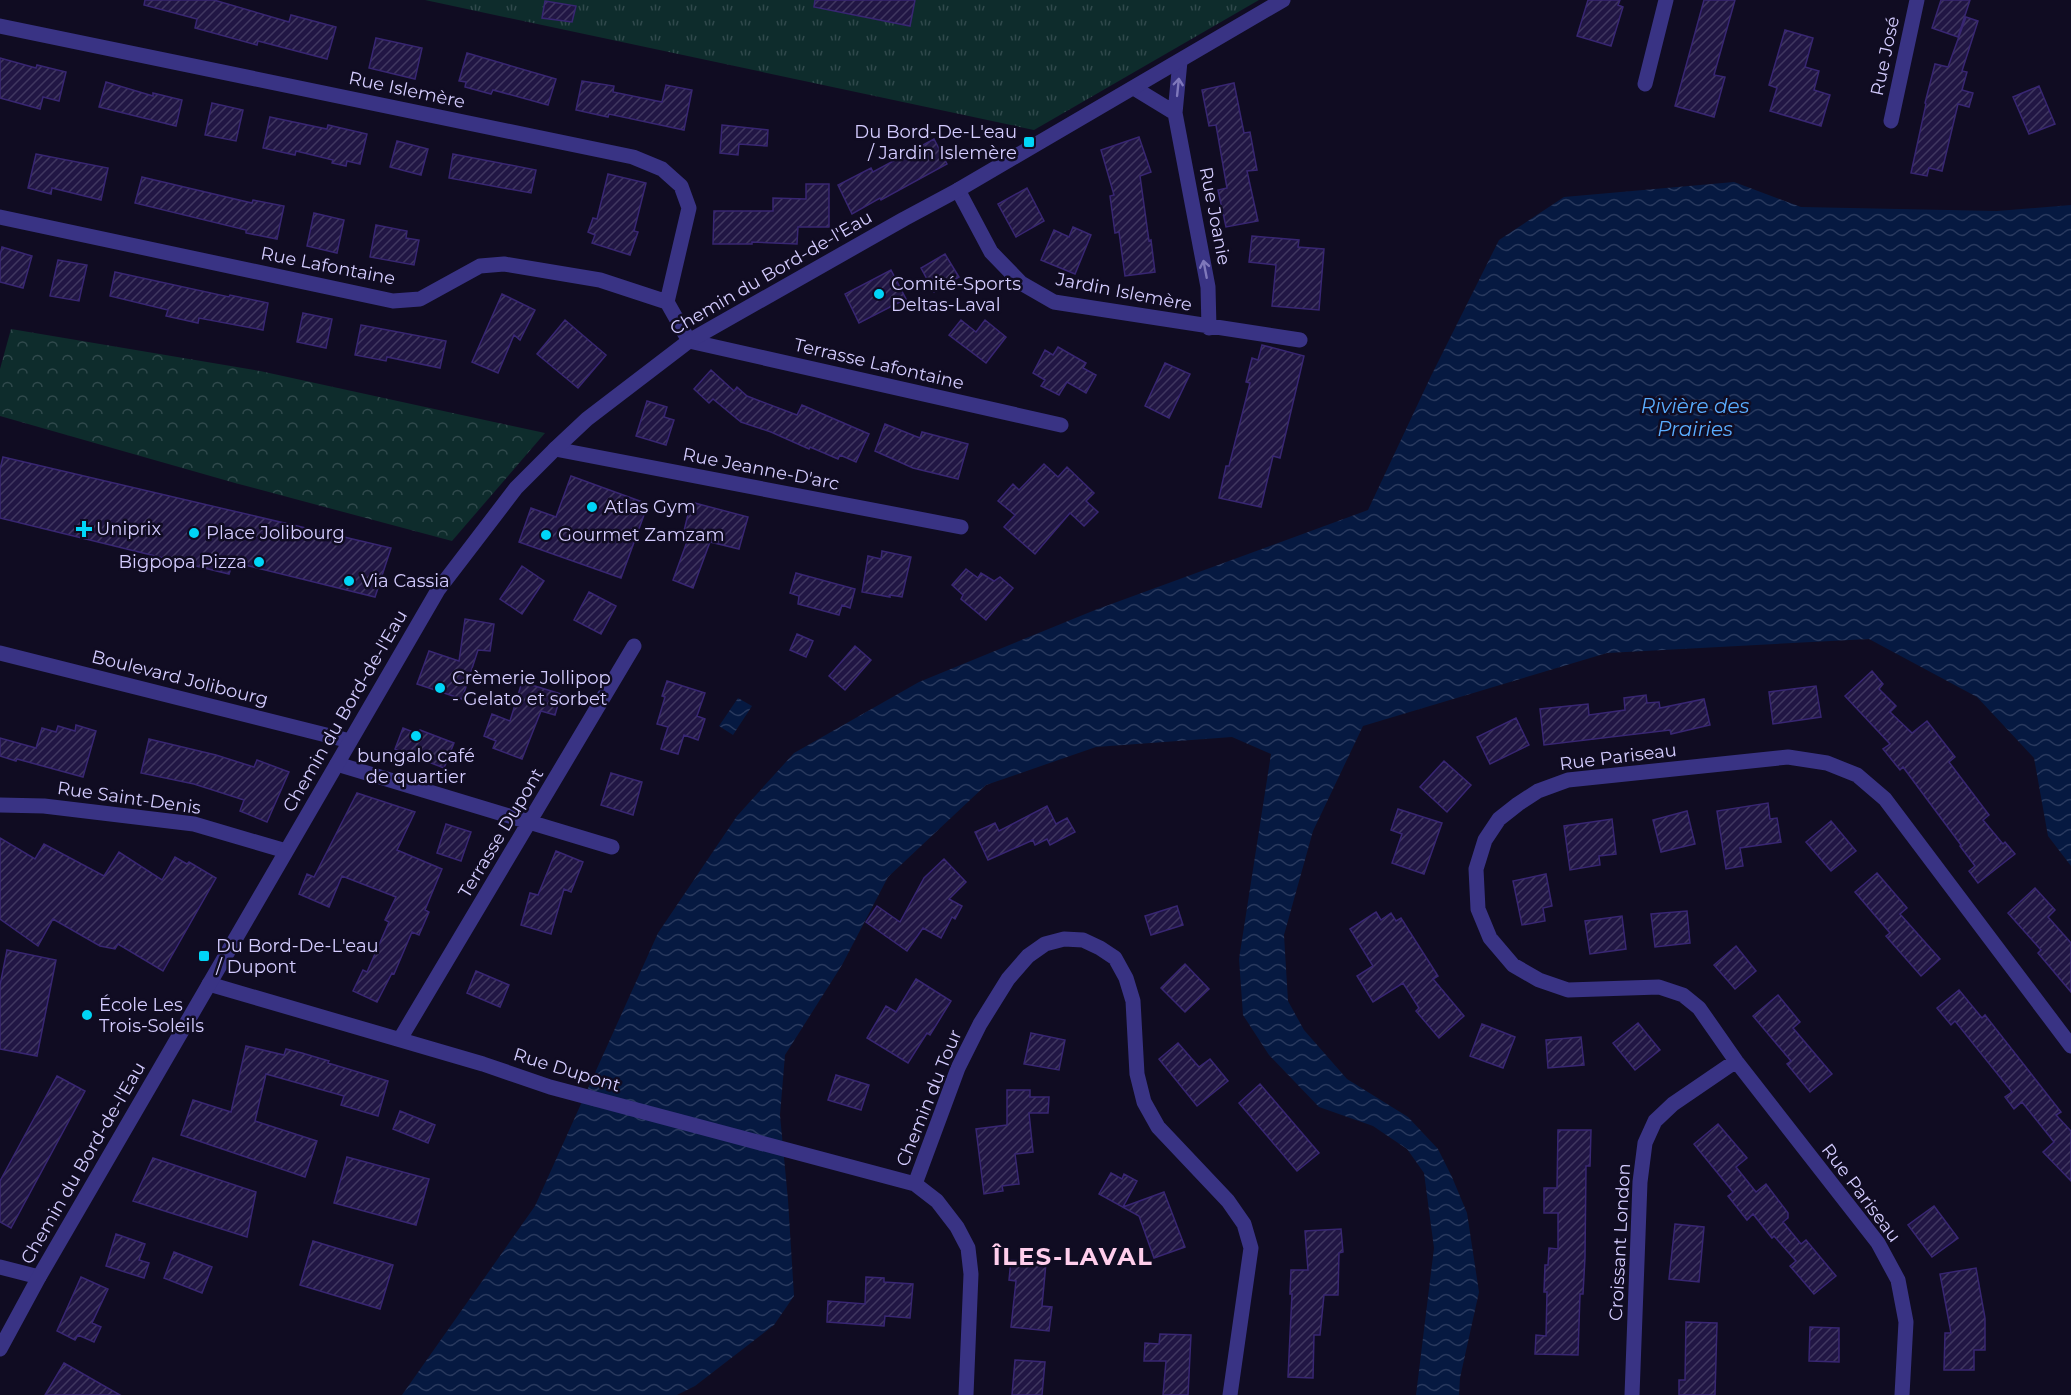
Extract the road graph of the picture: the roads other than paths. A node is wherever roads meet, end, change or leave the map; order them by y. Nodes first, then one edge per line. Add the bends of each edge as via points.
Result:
1 (1283, 0) edge
2 (1666, 0) edge
3 (1917, 0) edge
4 (0, 26) edge
5 (1180, 61) junction
6 (1645, 84) dead end
7 (1134, 88) junction
8 (1175, 113) junction
9 (1891, 121) dead end
10 (958, 190) junction
11 (0, 217) edge
12 (667, 302) junction
13 (1209, 328) junction
14 (1300, 340) dead end
15 (689, 341) junction
16 (1060, 425) dead end
17 (555, 449) junction
18 (961, 527) dead end
19 (634, 646) dead end
20 (0, 653) edge
21 (350, 741) junction
22 (337, 764) junction
23 (0, 805) edge
24 (530, 822) junction
25 (612, 847) dead end
26 (286, 851) junction
27 (209, 984) junction
28 (400, 1039) junction
29 (2071, 1046) edge
30 (1736, 1061) junction
31 (915, 1184) junction
32 (0, 1267) edge
33 (39, 1277) junction
34 (0, 1349) edge
35 (966, 1395) edge
36 (1230, 1395) edge
37 (1632, 1395) edge
38 (1902, 1395) edge

1 - 5 street, Chemin du Bord-de-l'Eau
2 - 6 street
3 - 9 street, Rue José
4 - 12 street, Rue Islemère via 633,157 653,165 681,186 689,208
5 - 7 street, Chemin du Bord-de-l'Eau
8 -> 5 street, Rue Joanie
7 - 8 street
7 - 10 street, Chemin du Bord-de-l'Eau
13 -> 8 street, Rue Joanie via 1208,287
10 - 13 street, Jardin Islemère via 991,252 1021,283 1054,302
10 - 15 street, Chemin du Bord-de-l'Eau
11 - 12 street, Rue Lafontaine via 393,301 420,299 480,266 504,264 600,280
12 - 15 street
13 - 14 street, Jardin Islemère
15 - 16 street, Terrasse Lafontaine
15 - 17 street, Chemin du Bord-de-l'Eau via 587,419
17 - 18 street, Rue Jeanne-D'arc
17 - 21 street, Chemin du Bord-de-l'Eau via 516,488 438,590
19 - 24 street, Terrasse Dupont
20 - 21 street, Boulevard Jolibourg
21 - 22 street, Chemin du Bord-de-l'Eau
22 - 24 street
22 - 26 street, Chemin du Bord-de-l'Eau
23 - 26 street, Rue Saint-Denis via 44,806 194,824
24 - 25 street
24 - 28 street, Terrasse Dupont
26 - 27 street, Chemin du Bord-de-l'Eau
27 - 28 street, Rue Dupont
27 - 33 street, Chemin du Bord-de-l'Eau
28 - 31 street, Rue Dupont via 550,1087
29 - 30 street, Rue Pariseau via 1885,799 1857,775 1827,763 1788,758 1568,780 1538,791 1499,819 1485,840 1476,869 1478,909 1490,938 1513,965 1568,990 1659,987 1683,995 1700,1008
30 - 37 street, Croissant London via 1673,1104 1655,1121 1645,1143
30 - 38 street, Rue Pariseau via 1878,1243 1898,1280 1906,1322
31 - 35 street, Chemin du Tour via 937,1201 968,1248 971,1274
31 - 36 street, Chemin du Tour via 958,1068 1008,979 1028,956 1045,944 1064,939 1083,940 1115,958 1133,1001 1137,1074 1144,1102 1158,1127 1245,1224 1251,1248
32 - 33 street
33 - 34 street, Chemin du Bord-de-l'Eau

